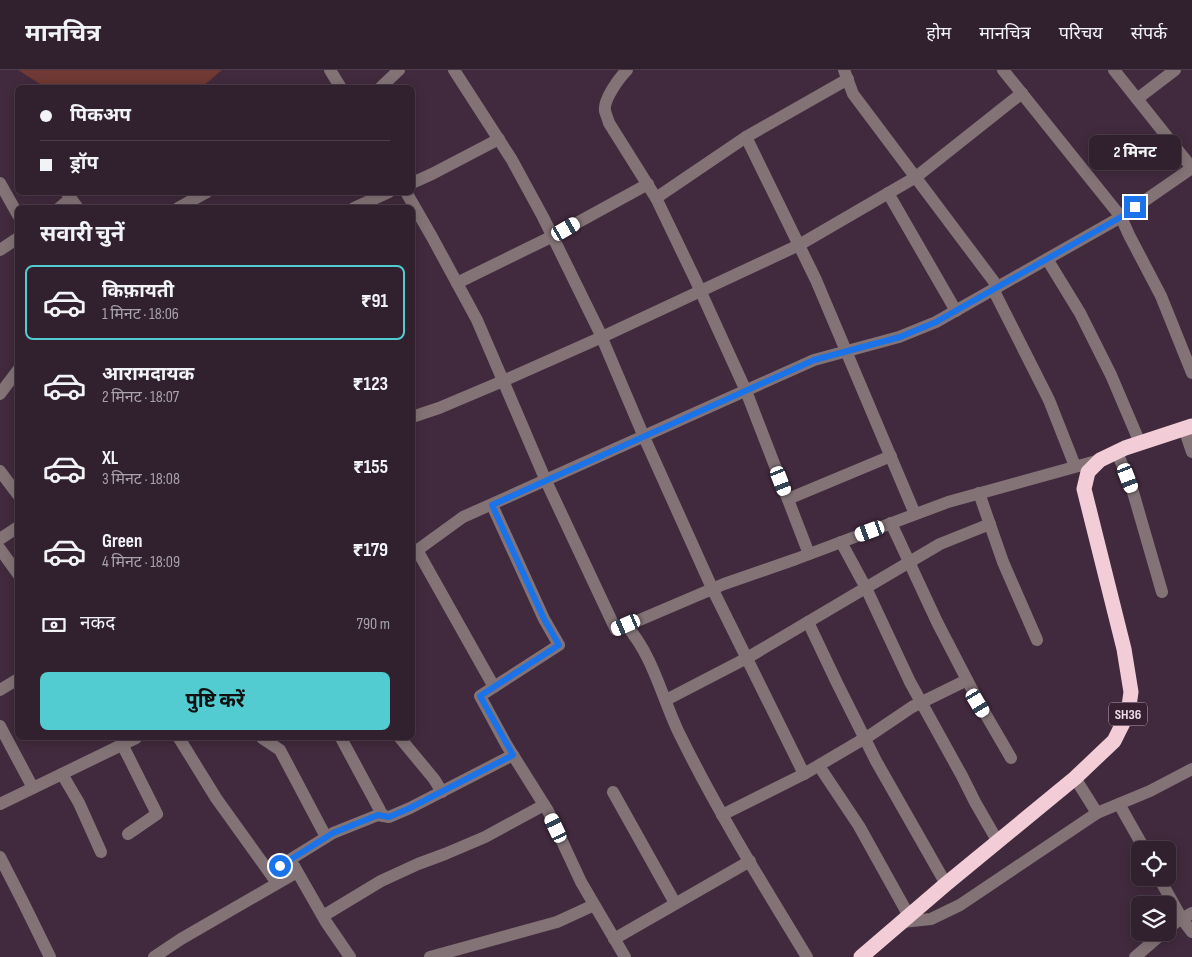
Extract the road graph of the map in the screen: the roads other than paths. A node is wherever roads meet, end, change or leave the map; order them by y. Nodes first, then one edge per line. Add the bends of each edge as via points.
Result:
1 (330, 70) edge
2 (399, 70) edge
3 (454, 70) edge
4 (627, 70) edge
5 (1003, 70) edge
6 (1114, 70) edge
7 (1175, 70) edge
8 (846, 74) edge
9 (339, 85) edge
10 (383, 85) edge
11 (1022, 93) junction
12 (1137, 99) junction
13 (746, 137) junction
14 (498, 139) junction
15 (1192, 168) edge
16 (916, 178) junction
17 (415, 182) edge
18 (0, 183) edge
19 (648, 184) junction
20 (888, 193) junction
21 (202, 195) edge
22 (382, 195) edge
23 (656, 198) junction
24 (4, 200) edge
25 (183, 205) edge
26 (361, 205) edge
27 (415, 208) edge
28 (15, 212) edge
29 (1121, 217) junction
30 (552, 236) junction
31 (15, 240) edge
32 (799, 244) junction
33 (0, 250) edge
34 (1047, 259) junction
35 (457, 283) junction
36 (995, 288) junction
37 (700, 291) junction
38 (956, 310) junction
39 (602, 337) junction
40 (847, 352) junction
41 (1192, 373) edge
42 (15, 374) edge
43 (503, 381) junction
44 (746, 391) junction
45 (0, 394) edge
46 (415, 416) edge
47 (1188, 427) edge
48 (644, 437) junction
49 (1140, 443) junction
50 (1118, 452) junction
51 (1192, 452) edge
52 (891, 456) junction
53 (1100, 460) junction
54 (1075, 466) junction
55 (0, 471) edge
56 (546, 481) junction
57 (15, 491) edge
58 (979, 494) junction
59 (788, 499) junction
60 (492, 505) junction
61 (915, 514) junction
62 (891, 524) junction
63 (990, 524) junction
64 (15, 529) edge
65 (0, 539) edge
66 (841, 542) junction
67 (0, 549) edge
68 (415, 552) edge
69 (809, 554) junction
70 (909, 562) junction
71 (15, 570) edge
72 (712, 588) junction
73 (866, 588) junction
74 (1162, 592) dead end
75 (808, 622) junction
76 (626, 625) junction
77 (1037, 640) dead end
78 (747, 658) junction
79 (967, 680) junction
80 (15, 681) edge
81 (494, 687) junction
82 (0, 690) edge
83 (666, 700) junction
84 (922, 702) junction
85 (6, 732) edge
86 (864, 738) junction
87 (131, 740) edge
88 (180, 740) edge
89 (265, 740) edge
90 (342, 740) edge
91 (402, 740) edge
92 (122, 744) junction
93 (513, 755) junction
94 (1011, 758) dead end
95 (818, 766) junction
96 (1192, 768) edge
97 (62, 774) junction
98 (804, 774) junction
99 (1075, 778) junction
100 (33, 788) junction
101 (442, 792) junction
102 (613, 792) dead end
103 (0, 804) edge
104 (1119, 804) junction
105 (544, 805) junction
106 (1097, 813) junction
107 (722, 815) junction
108 (383, 816) junction
109 (128, 834) dead end
110 (326, 837) junction
111 (1140, 841) edge
112 (998, 842) junction
113 (101, 852) dead end
114 (0, 857) edge
115 (290, 860) junction
116 (750, 861) junction
117 (270, 872) junction
118 (298, 872) junction
119 (278, 883) junction
120 (946, 884) junction
121 (1165, 886) edge
122 (675, 903) junction
123 (594, 905) junction
124 (323, 916) junction
125 (1187, 916) edge
126 (906, 919) junction
127 (1176, 924) edge
128 (1192, 932) edge
129 (614, 939) junction
130 (1154, 941) edge
131 (458, 953) edge
132 (50, 957) edge
133 (154, 957) edge
134 (350, 957) edge
135 (430, 957) edge
136 (625, 957) edge
137 (807, 957) edge
138 (861, 957) edge
139 (1135, 957) edge

1 - 9 street
2 - 10 street
3 - 14 street
4 - 19 street via 605,103 604,111
5 - 11 street
6 - 12 street
7 - 12 street
8 - 13 street
8 - 16 street via 853,94
11 - 16 street
11 - 29 street
12 - 15 street
13 - 23 street
13 - 32 street
14 - 17 street
14 - 30 street
15 - 29 street
16 - 20 street
16 - 36 street
18 - 24 street
19 - 23 street
19 - 30 street
20 - 32 street
20 - 38 street
21 - 25 street
22 - 26 street
23 - 37 street
24 - 28 street
27 - 35 street
29 - 34 street
29 - 41 street via 1161,296
30 - 35 street
30 - 39 street
31 - 33 street
32 - 37 street
32 - 40 street
34 - 36 street
34 - 49 street via 1080,313
35 - 43 street
36 - 38 street
36 - 54 street via 1049,400
37 - 39 street
37 - 44 street
38 - 40 street via 900,337
39 - 43 street
39 - 48 street
40 - 44 street via 814,360
40 - 52 street
42 - 45 street
43 - 46 street
43 - 56 street
44 - 48 street
44 - 59 street
47 - 49 highway
47 - 51 street
48 - 56 street
48 - 72 street
49 - 50 highway
50 - 53 highway
50 - 74 street
52 - 59 street
52 - 61 street
53 - 54 street
53 - 99 highway, SH36 via 1088,472 1084,489 1124,649 1130,692 1128,714 1114,741
54 - 58 street
55 - 57 street
56 - 60 street
56 - 76 street via 616,630
58 - 61 street
58 - 63 street
59 - 69 street
60 - 68 street via 463,517
60 - 81 street via 559,645
61 - 62 street
62 - 66 street
62 - 70 street
63 - 70 street via 940,544
63 - 77 street
64 - 65 street
66 - 69 street
66 - 73 street
67 - 71 street
68 - 81 street
69 - 72 street
70 - 73 street
70 - 79 street
72 - 76 street
72 - 78 street
73 - 75 street
73 - 84 street
75 - 78 street
75 - 86 street
76 - 83 street via 637,638
78 - 83 street
78 - 98 street
79 - 84 street
79 - 94 street
80 - 82 street
81 - 93 street via 480,696
83 - 107 street
84 - 86 street
84 - 112 street
85 - 100 street
86 - 95 street
86 - 120 street
87 - 92 street
88 - 117 street via 216,798
89 - 110 street via 280,750
90 - 108 street
91 - 101 street
92 - 97 street
92 - 109 street via 157,814
93 - 101 street
93 - 105 street
95 - 98 street
95 - 126 street via 859,826
96 - 104 street
97 - 100 street
97 - 113 street
98 - 107 street
99 - 106 street
99 - 112 highway, SH36
100 - 103 street
101 - 108 street via 389,817
102 - 122 street
104 - 106 street
104 - 111 street
105 - 123 street
105 - 124 street via 485,837 381,881
106 - 126 street via 960,905 931,919
107 - 116 street
108 - 110 street via 378,815
110 - 115 street
112 - 120 highway, SH36
114 - 132 street
115 - 117 street
115 - 118 street
116 - 122 street
116 - 137 street
117 - 119 street
118 - 119 street
118 - 124 street
119 - 133 street
120 - 126 highway, SH36
121 - 125 street
122 - 129 street
123 - 129 street
123 - 131 street via 557,922
124 - 134 street
125 - 127 street
125 - 128 street
126 - 138 highway, SH36
129 - 136 street
130 - 139 street
131 - 135 street

